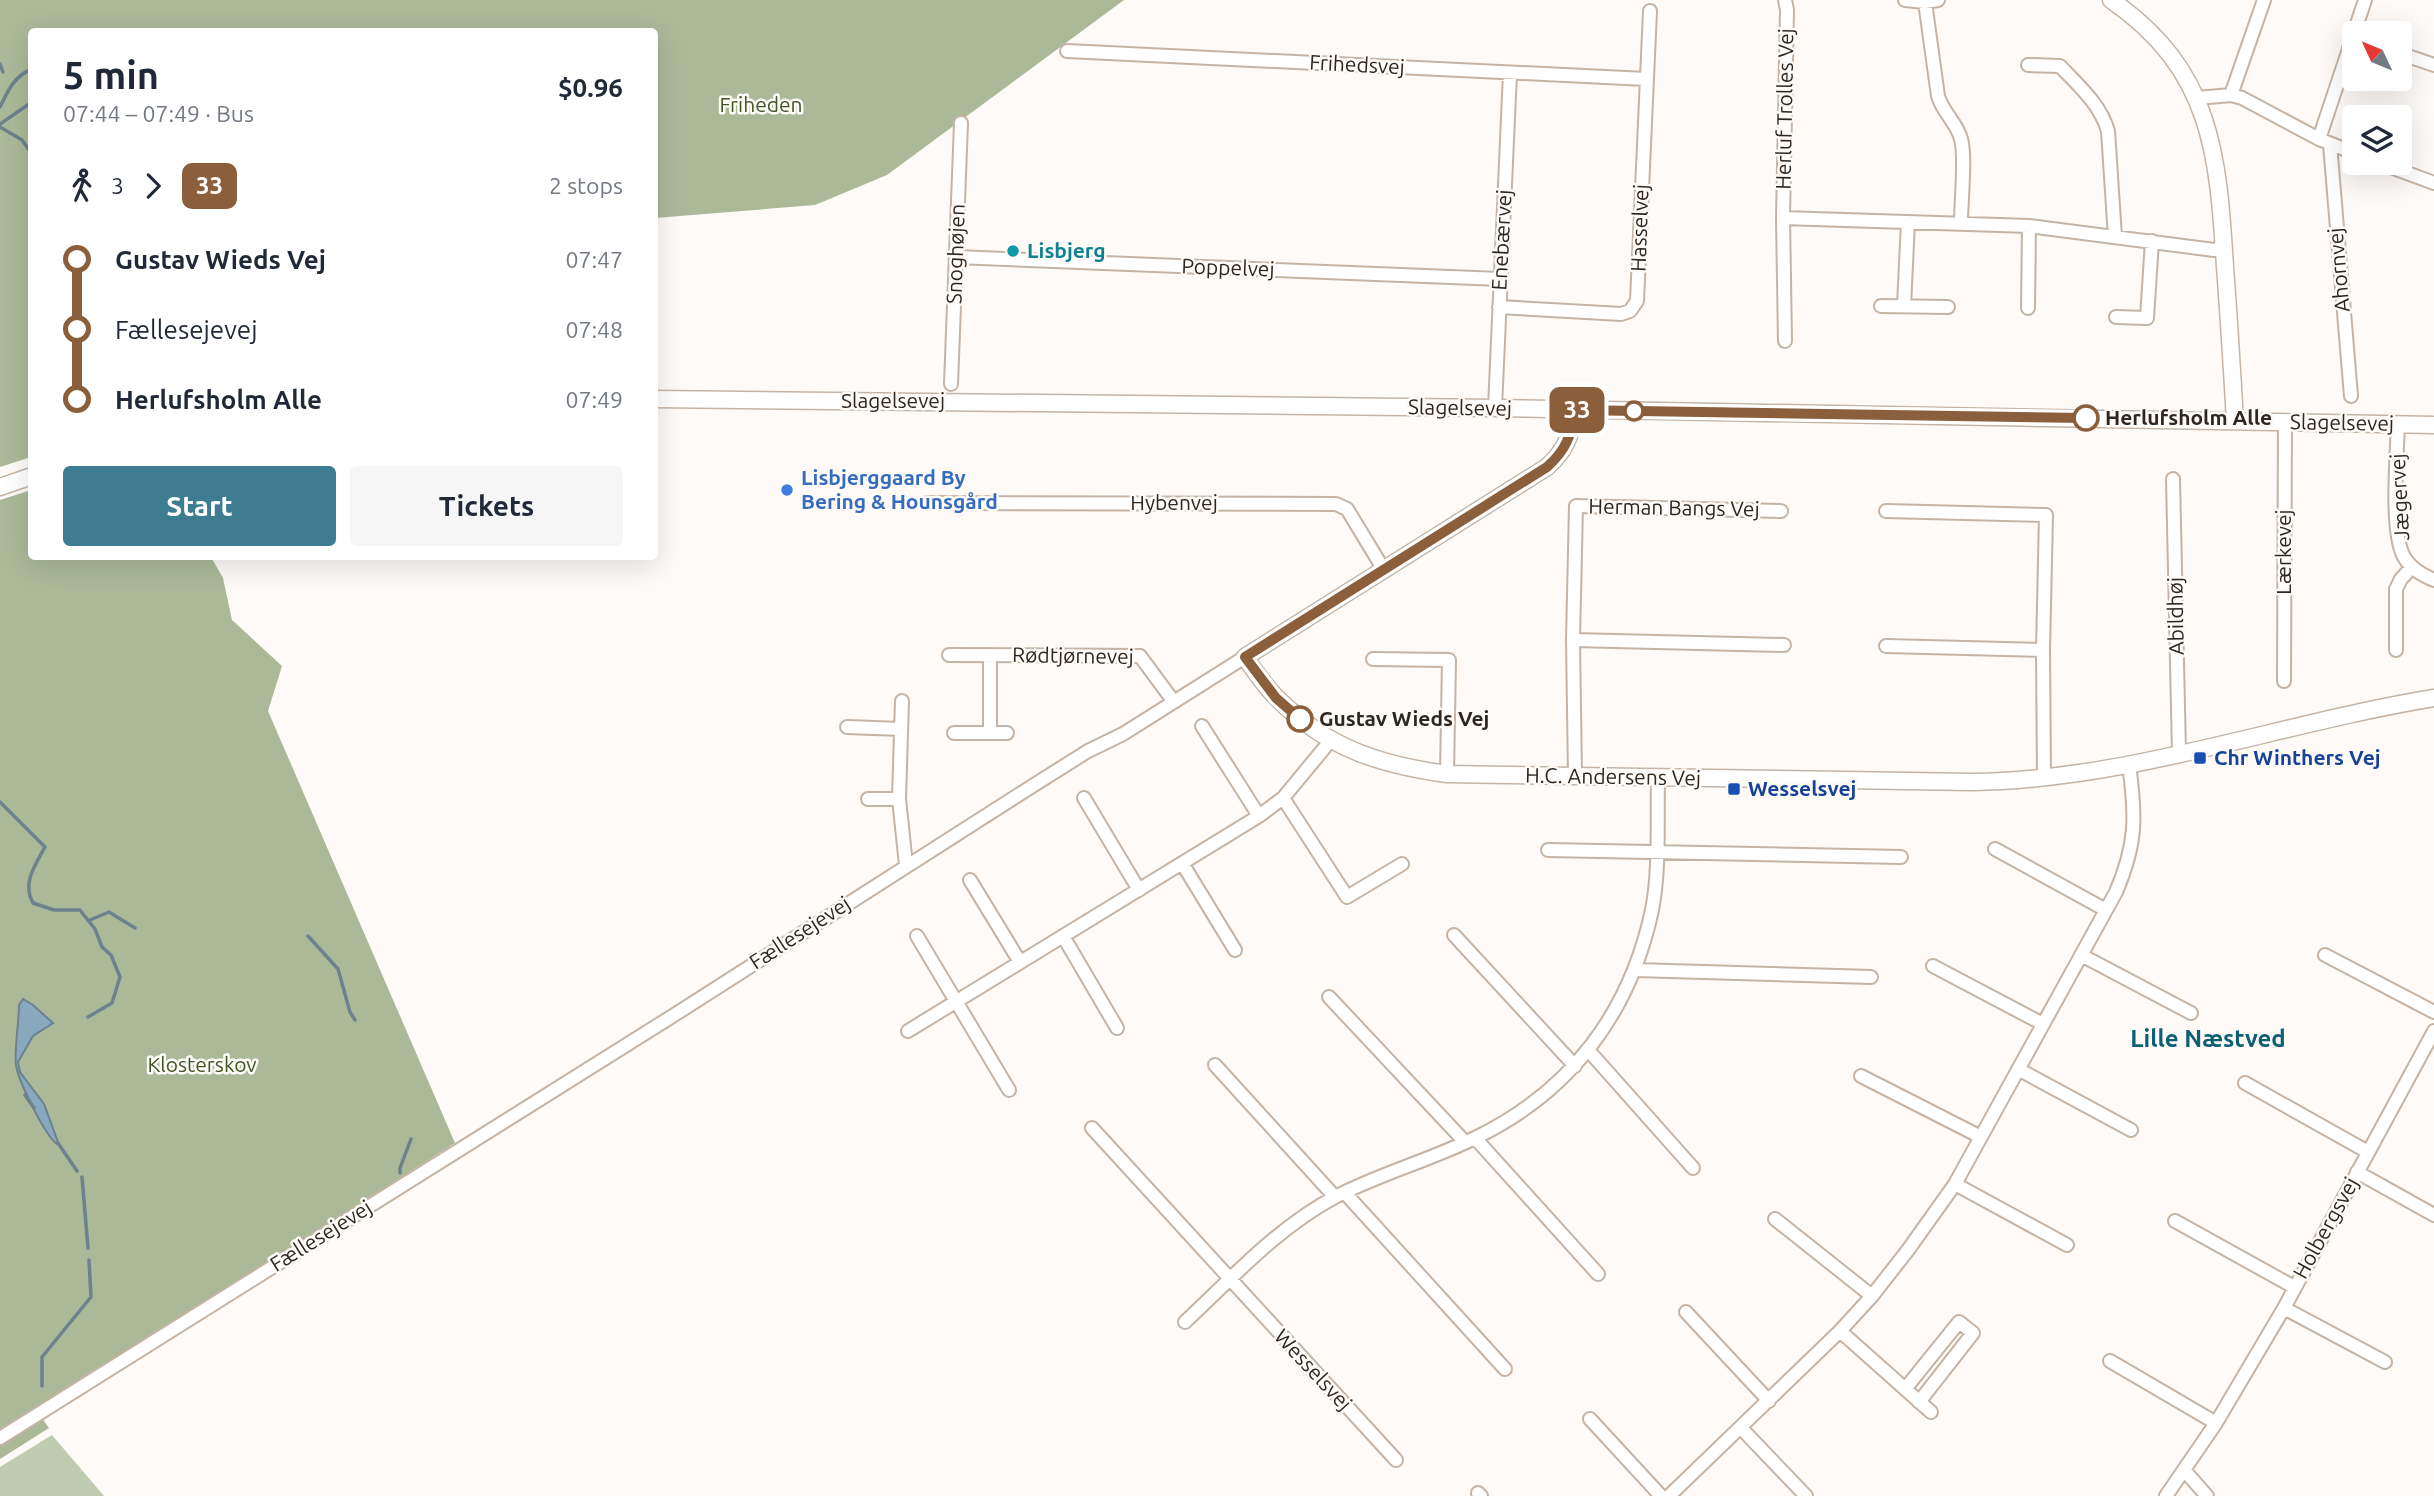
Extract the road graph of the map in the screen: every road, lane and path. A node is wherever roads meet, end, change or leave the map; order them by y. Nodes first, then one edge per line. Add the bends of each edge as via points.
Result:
1 (1785, 0) edge
2 (1905, 0) edge
3 (2111, 0) edge
4 (2264, 0) edge
5 (2365, 0) edge
6 (1932, 1) edge
7 (1650, 11) dead end
8 (2359, 21) edge
9 (1067, 51) dead end
10 (2412, 57) edge
11 (2028, 65) dead end
12 (2434, 65) edge
13 (1510, 73) junction
14 (2342, 78) edge
15 (1646, 79) junction
16 (2231, 94) junction
17 (2197, 98) junction
18 (961, 124) dead end
19 (2324, 142) junction
20 (2342, 149) edge
21 (2412, 175) edge
22 (2434, 183) edge
23 (1783, 218) junction
24 (1908, 222) junction
25 (1961, 222) junction
26 (2029, 226) junction
27 (2115, 237) junction
28 (2152, 241) junction
29 (2224, 247) junction
30 (956, 257) junction
31 (1500, 279) junction
32 (1881, 306) dead end
33 (1904, 306) junction
34 (1499, 307) junction
35 (1948, 307) dead end
36 (2028, 309) dead end
37 (2116, 317) dead end
38 (1785, 341) dead end
39 (951, 384) dead end
40 (2351, 396) dead end
41 (658, 399) edge
42 (1494, 408) junction
43 (1574, 410) junction
44 (2235, 421) junction
45 (2285, 422) junction
46 (2398, 424) junction
47 (2434, 425) edge
48 (28, 477) edge
49 (2173, 479) dead end
50 (0, 487) edge
51 (928, 503) dead end
52 (1781, 511) dead end
53 (1886, 511) dead end
54 (2412, 567) junction
55 (1384, 570) junction
56 (2434, 580) edge
57 (1573, 640) junction
58 (1784, 645) dead end
59 (1886, 646) dead end
60 (2043, 650) junction
61 (2396, 650) dead end
62 (949, 655) dead end
63 (990, 655) junction
64 (1245, 657) junction
65 (1373, 659) dead end
66 (2284, 681) dead end
67 (2434, 698) edge
68 (902, 701) dead end
69 (1174, 702) junction
70 (1202, 726) dead end
71 (847, 727) dead end
72 (901, 729) junction
73 (990, 732) junction
74 (954, 733) dead end
75 (1007, 733) dead end
76 (1331, 740) junction
77 (2179, 752) junction
78 (2129, 764) junction
79 (1447, 774) junction
80 (1575, 776) junction
81 (1658, 778) junction
82 (2044, 778) junction
83 (1084, 798) dead end
84 (1283, 798) junction
85 (868, 799) dead end
86 (899, 799) junction
87 (1259, 816) junction
88 (1995, 849) dead end
89 (1548, 850) dead end
90 (1656, 852) junction
91 (1901, 857) dead end
92 (1182, 863) junction
93 (1402, 864) dead end
94 (906, 865) junction
95 (970, 880) dead end
96 (1139, 890) junction
97 (2106, 910) junction
98 (917, 936) dead end
99 (1063, 936) junction
100 (1454, 936) dead end
101 (1235, 950) dead end
102 (2081, 955) junction
103 (2325, 955) dead end
104 (1020, 962) junction
105 (1933, 966) dead end
106 (1635, 970) junction
107 (1871, 977) dead end
108 (1329, 997) dead end
109 (956, 1001) junction
110 (2434, 1012) edge
111 (2191, 1013) dead end
112 (2043, 1024) junction
113 (1117, 1028) dead end
114 (908, 1031) dead end
115 (2432, 1039) edge
116 (1589, 1052) junction
117 (1214, 1065) dead end
118 (1575, 1066) junction
119 (2018, 1069) junction
120 (1861, 1076) dead end
121 (2245, 1083) dead end
122 (1009, 1090) dead end
123 (1092, 1128) dead end
124 (2131, 1130) dead end
125 (1981, 1137) junction
126 (1470, 1140) junction
127 (2368, 1152) junction
128 (1693, 1168) dead end
129 (2357, 1172) junction
130 (1955, 1184) junction
131 (1340, 1195) junction
132 (2434, 1215) edge
133 (1775, 1219) dead end
134 (2175, 1221) dead end
135 (2067, 1245) dead end
136 (1598, 1275) dead end
137 (1230, 1280) junction
138 (2294, 1287) junction
139 (1872, 1296) junction
140 (2284, 1308) junction
141 (1686, 1312) dead end
142 (1185, 1322) dead end
143 (1840, 1331) junction
144 (2110, 1361) dead end
145 (2385, 1362) dead end
146 (1505, 1369) dead end
147 (1905, 1389) junction
148 (1769, 1401) junction
149 (1919, 1402) junction
150 (1931, 1412) dead end
151 (1590, 1419) dead end
152 (2216, 1423) junction
153 (1741, 1428) junction
154 (0, 1438) edge
155 (1396, 1460) dead end
156 (2185, 1471) junction
157 (1661, 1496) edge
158 (1670, 1496) edge
159 (1806, 1496) edge
160 (2166, 1496) edge
161 (2207, 1496) edge

1 - 23 street, Herluf Trolles Vej
2 - 6 street
3 - 17 street via 2159,39
4 - 16 street
5 - 8 street
6 - 25 street via 1938,96 1962,142
7 - 15 street, Hasselvej
9 - 13 street, Frihedsvej
10 - 12 street
11 - 27 street via 2060,66 2104,116 2109,131
13 - 15 street, Frihedsvej
13 - 31 street, Enebærvej
14 - 19 street
15 - 34 street, Hasselvej via 1637,301 1621,314
16 - 17 street
16 - 19 street
17 - 29 street via 2216,163
18 - 30 street, Snoghøjen
19 - 20 street
19 - 40 street, Ahornvej
21 - 22 street
23 - 24 street, Herluf Trolles Vej
23 - 38 street, Herluf Trolles Vej
24 - 25 street, Herluf Trolles Vej
24 - 33 street
25 - 26 street, Herluf Trolles Vej
26 - 27 street, Herluf Trolles Vej
26 - 36 street
27 - 28 street, Herluf Trolles Vej
28 - 29 street, Herluf Trolles Vej via 2214,250
28 - 37 street via 2147,318
29 - 44 street
30 - 31 street, Poppelvej
30 - 39 street, Snoghøjen
31 - 34 street, Enebærvej
32 - 33 street
33 - 35 street
34 - 42 street, Enebærvej
41 - 42 street, Slagelsevej
42 - 43 street, Slagelsevej
43 - 44 street, Slagelsevej
43 - 55 street, Fællesejevej via 1566,446 1547,467
44 - 45 street, Slagelsevej
45 - 46 street, Slagelsevej
45 - 66 street, Lærkevej
46 - 47 street, Slagelsevej
46 - 54 street, Jægervej via 2397,532 2403,555
48 - 50 street
49 - 77 street, Abildhøj
51 - 55 street, Hybenvej via 1336,504 1347,509
52 - 57 street, Herman Bangs Vej via 1576,506
53 - 60 street via 2046,515
54 - 56 street, Jægervej
54 - 61 street, Jægervej via 2396,589
55 - 64 street, Fællesejevej
57 - 58 street
57 - 80 street, Herman Bangs Vej
59 - 60 street
60 - 82 street
62 - 63 street, Rødtjørnevej
63 - 69 street, Rødtjørnevej via 1140,656
63 - 73 street, Rødtjørnevej
64 - 69 street, Fællesejevej
64 - 76 street, H.C. Andersens Vej via 1276,698
65 - 79 street via 1449,660
67 - 77 street, H.C. Andersens Vej
68 - 72 street
69 - 94 street, Fællesejevej
70 - 87 street
71 - 72 street
72 - 86 street
73 - 74 street
73 - 75 street
76 - 79 street, H.C. Andersens Vej via 1402,768
76 - 84 street
77 - 78 street, H.C. Andersens Vej
78 - 82 street, H.C. Andersens Vej
78 - 97 street via 2135,810 2132,847
79 - 80 street, H.C. Andersens Vej
80 - 81 street, H.C. Andersens Vej
81 - 82 street, H.C. Andersens Vej via 1972,782
81 - 90 street
83 - 96 street
84 - 87 street
84 - 93 street via 1347,897
85 - 86 street
86 - 94 street
87 - 92 street
88 - 97 street
89 - 90 street
90 - 91 street
90 - 106 street via 1652,909
92 - 96 street
92 - 101 street
94 - 154 street, Fællesejevej
95 - 104 street
96 - 99 street
97 - 102 street
98 - 109 street
99 - 104 street
99 - 113 street
100 - 118 street
102 - 111 street
102 - 112 street
103 - 110 street
104 - 109 street
105 - 112 street
106 - 107 street
106 - 116 street
108 - 126 street
109 - 114 street
109 - 122 street
112 - 119 street
115 - 127 street, Holbergsvej
116 - 118 street
116 - 128 street
117 - 131 street
118 - 126 street via 1531,1105
119 - 124 street
119 - 125 street
120 - 125 street
121 - 127 street
123 - 137 street, Wesselsvej
125 - 130 street
126 - 131 street
126 - 136 street
127 - 129 street, Holbergsvej
129 - 132 street
129 - 138 street, Holbergsvej
130 - 135 street
130 - 139 street
131 - 137 street via 1286,1227
131 - 146 street
133 - 139 street
134 - 138 street
137 - 142 street
137 - 155 street, Wesselsvej
138 - 140 street, Holbergsvej
139 - 143 street
140 - 145 street
140 - 152 street, Holbergsvej
141 - 148 street
143 - 147 street
143 - 148 street
144 - 152 street
147 - 149 street
147 - 149 street via 1959,1322 1973,1333
148 - 153 street
149 - 150 street
151 - 157 street
152 - 156 street, Holbergsvej
153 - 158 street
153 - 159 street
156 - 160 street, Holbergsvej
156 - 161 street

